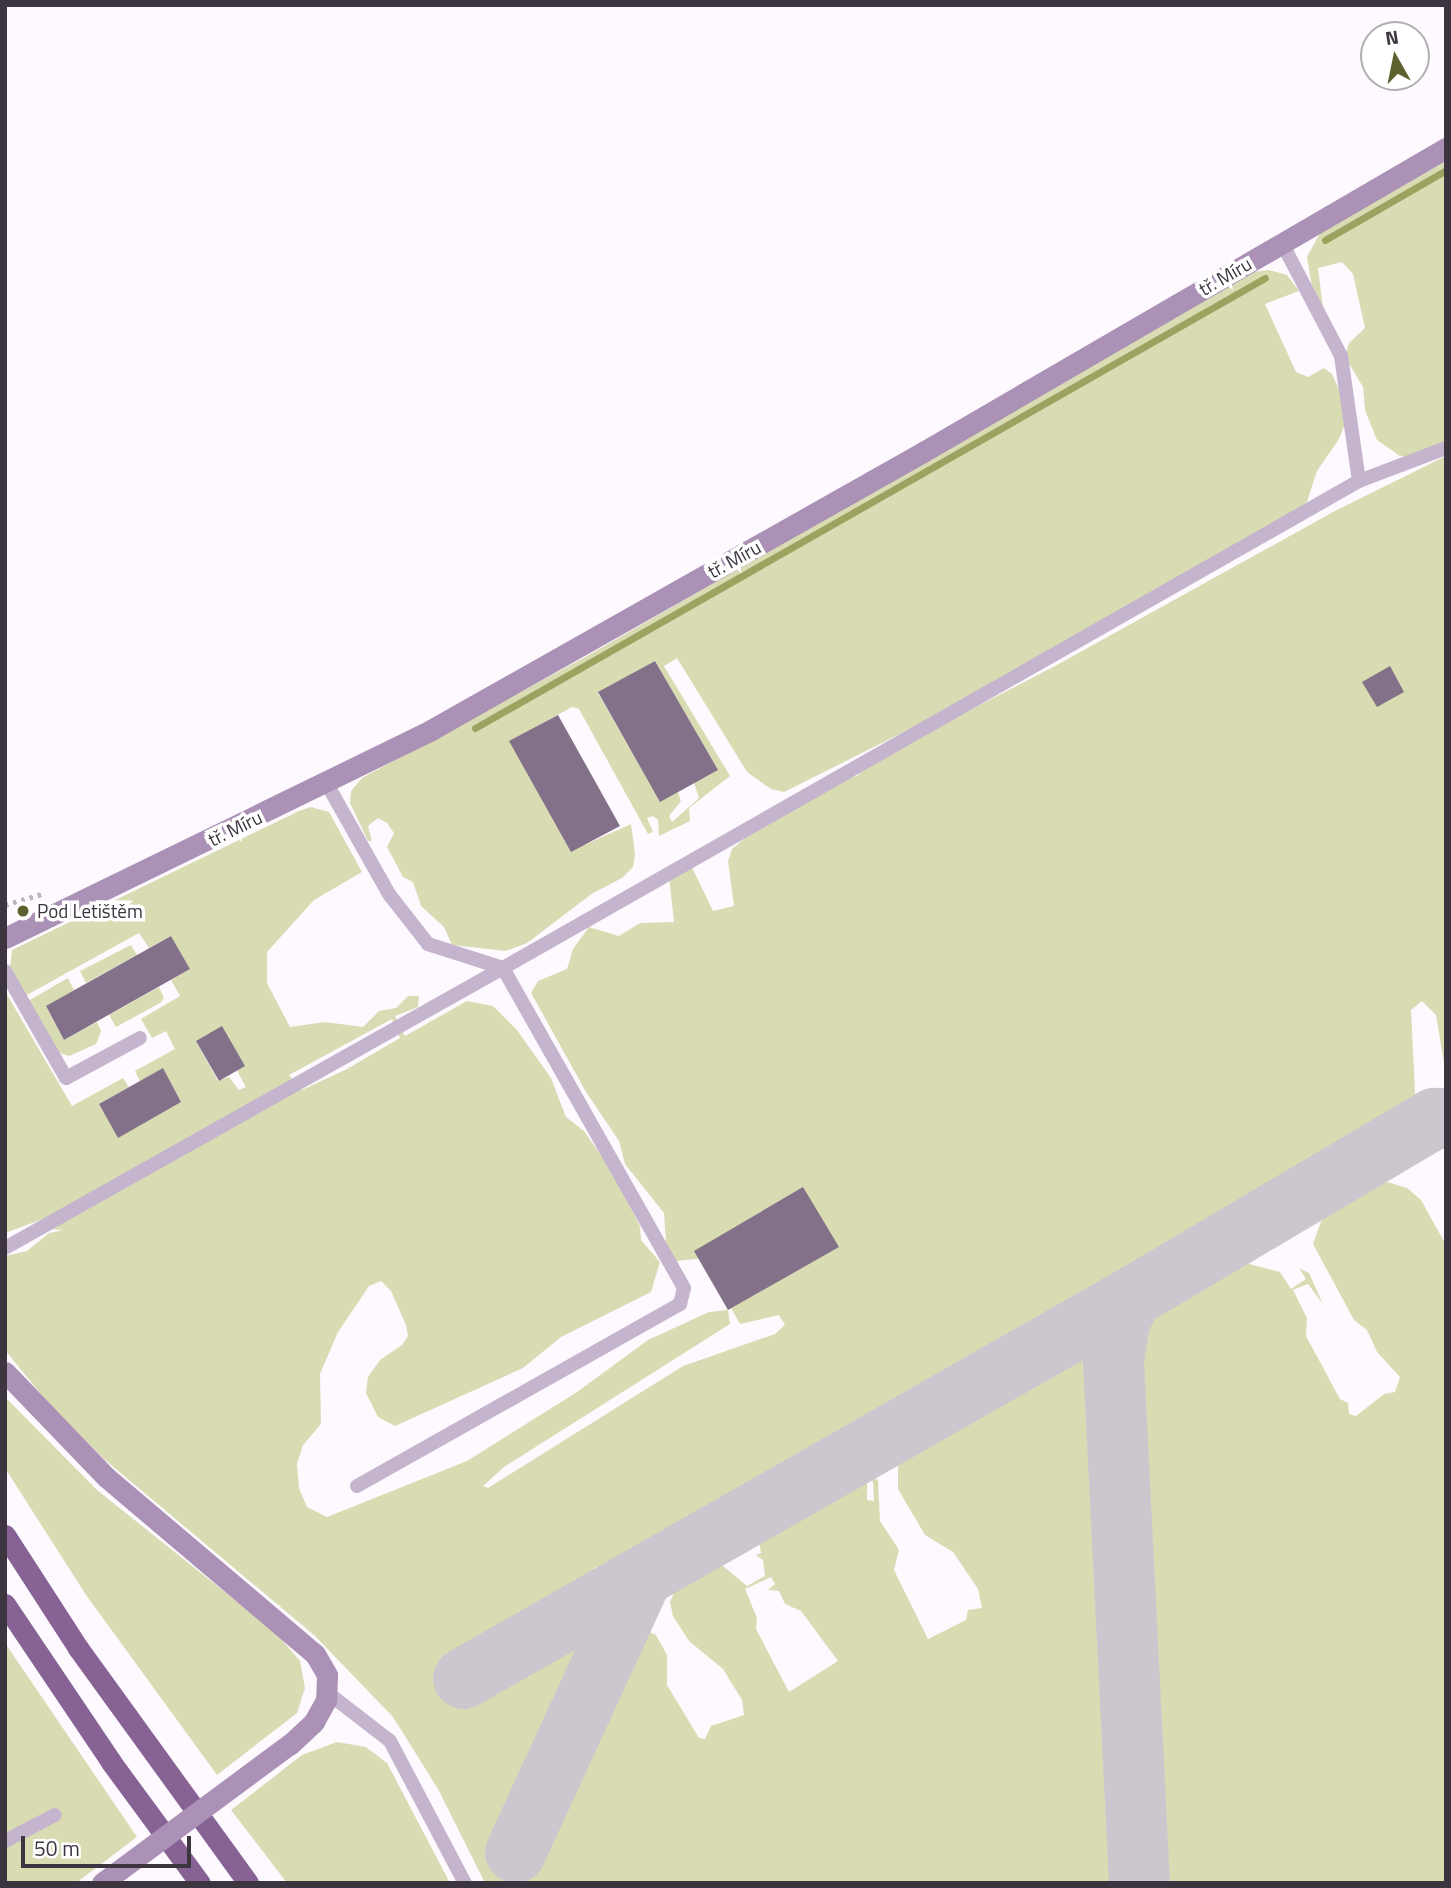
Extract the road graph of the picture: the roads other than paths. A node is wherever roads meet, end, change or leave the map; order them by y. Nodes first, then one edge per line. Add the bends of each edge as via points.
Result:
1 (1446, 148) edge
2 (1282, 243) junction
3 (1446, 448) edge
4 (1359, 481) junction
5 (327, 784) junction
6 (5, 938) edge
7 (503, 968) junction
8 (5, 971) edge
9 (140, 1038) dead end
10 (5, 1248) edge
11 (5, 1372) edge
12 (357, 1486) dead end
13 (5, 1535) edge
14 (5, 1604) edge
15 (328, 1693) junction
16 (55, 1815) dead end
17 (5, 1841) edge
18 (102, 1883) edge
19 (200, 1883) edge
20 (248, 1883) edge
21 (465, 1883) edge

1 - 2 main road, tř. Míru
2 - 4 lane via 1341,356
2 - 5 main road, tř. Míru via 911,459
3 - 4 lane
4 - 7 lane
5 - 6 main road, tř. Míru
5 - 7 lane via 389,894 428,944
7 - 10 lane
7 - 12 lane via 684,1288 680,1304
8 - 9 lane via 66,1078
11 - 15 main road via 106,1477 307,1645 325,1669
13 - 20 highway via 86,1659
14 - 19 highway via 111,1762
15 - 18 main road, bridge via 320,1714 289,1744
15 - 21 lane via 390,1741
16 - 17 lane

